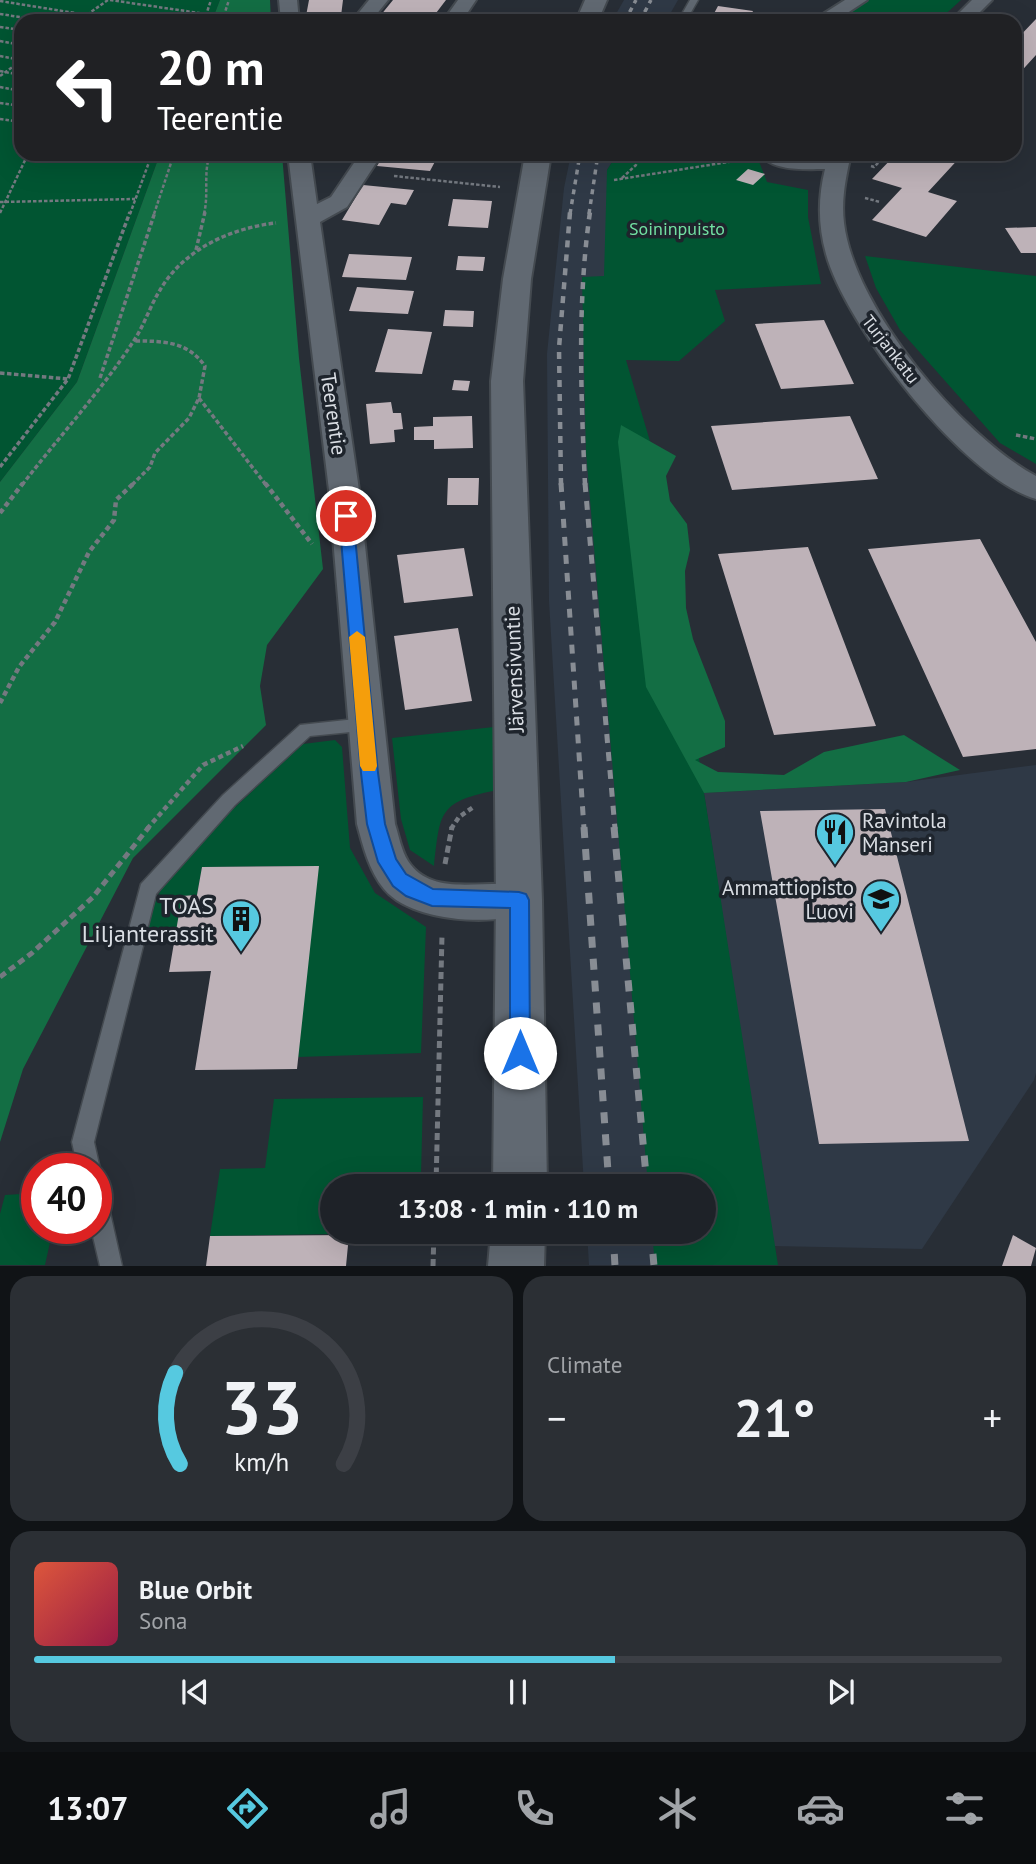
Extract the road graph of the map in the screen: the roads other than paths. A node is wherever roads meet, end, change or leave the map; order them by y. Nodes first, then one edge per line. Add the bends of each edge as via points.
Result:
1 (379, 0) edge
2 (858, 0) edge
3 (983, 0) edge
4 (367, 14) edge
5 (833, 14) edge
6 (968, 14) edge
7 (300, 161) edge
8 (365, 161) edge
9 (537, 161) edge
10 (837, 161) edge
11 (308, 219) junction
12 (1036, 489) edge
13 (365, 725) junction
14 (519, 900) junction
15 (85, 1153) edge
16 (520, 1174) edge
17 (106, 1244) edge
18 (517, 1244) edge
19 (111, 1265) edge
20 (516, 1265) edge

1 - 4 street
2 - 5 street
3 - 6 street
7 - 11 street, Teerentie
8 - 11 street via 339,202
9 - 14 street, Järvensivuntie via 517,279 507,381
10 - 12 street, Turjankatu via 831,195 833,235 864,316 910,376 972,444
11 - 13 street, Teerentie via 344,490
13 - 14 street, Teerentie via 376,824 399,880 432,898
13 - 15 lane via 306,730 229,800 148,890 83,1142
14 - 16 street, Järvensivuntie
17 - 19 lane
18 - 20 street

